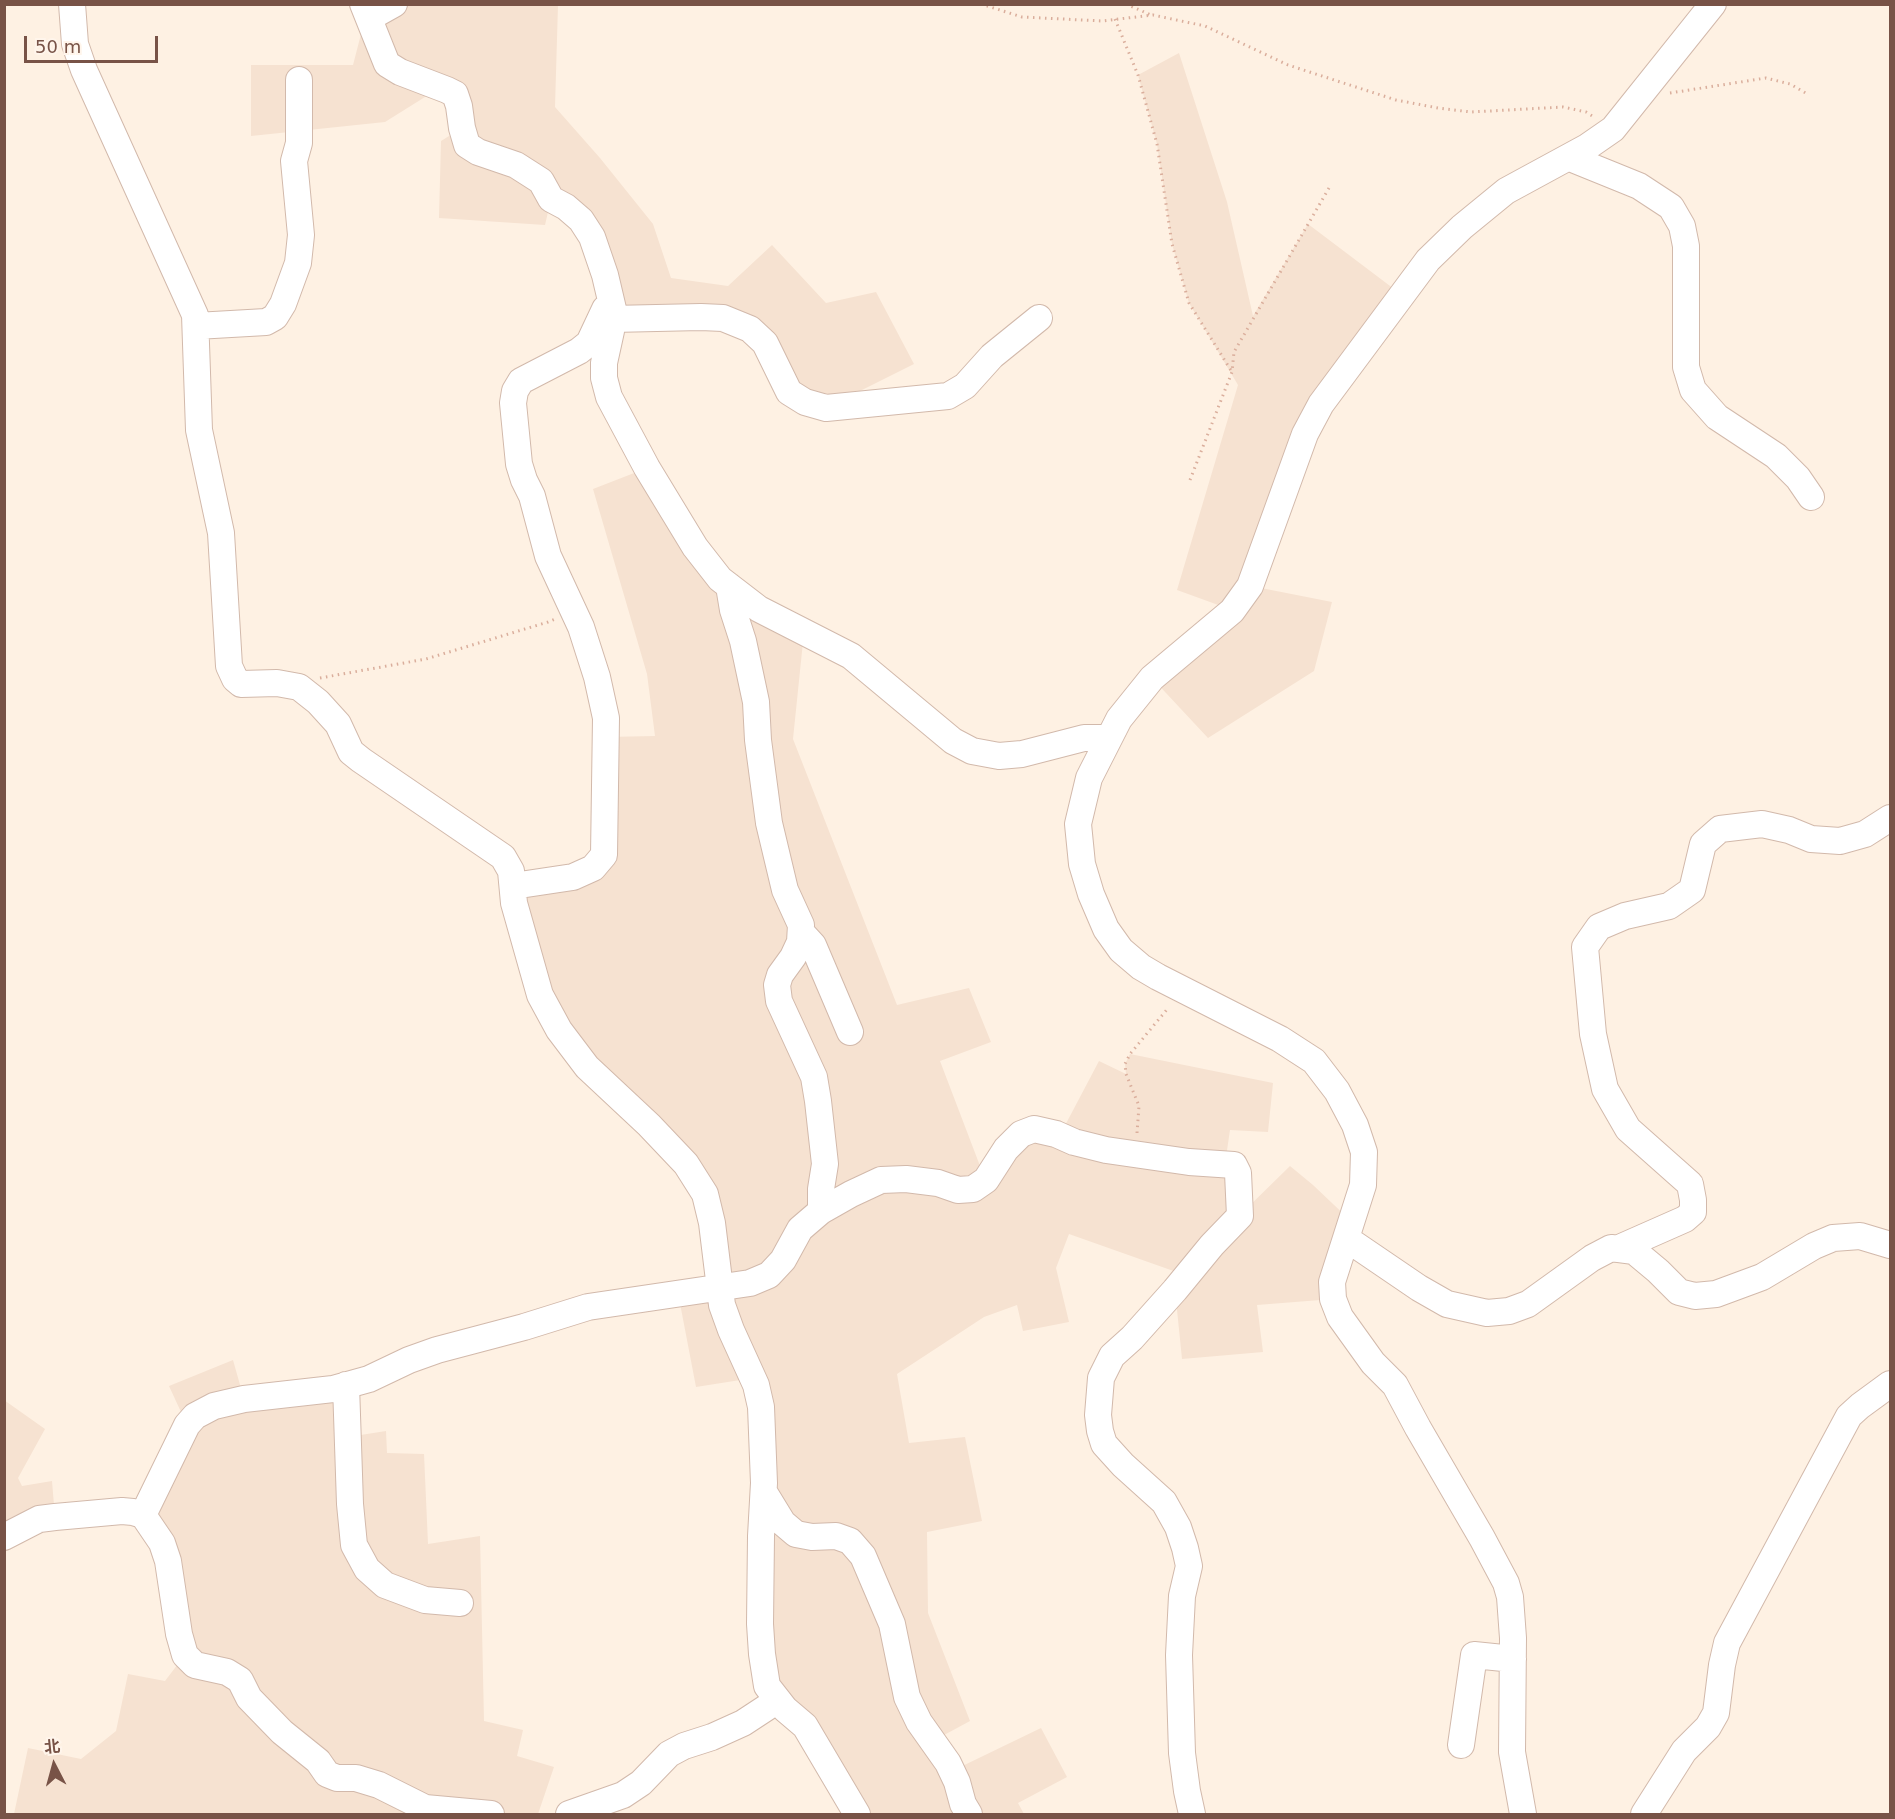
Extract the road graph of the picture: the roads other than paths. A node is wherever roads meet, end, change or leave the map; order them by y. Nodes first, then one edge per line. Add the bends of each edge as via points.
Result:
1 (72, 4) edge
2 (394, 4) edge
3 (1713, 4) edge
4 (366, 11) edge
5 (298, 80) dead end
6 (1569, 158) junction
7 (611, 308) junction
8 (1039, 318) dead end
9 (196, 326) junction
10 (1811, 497) dead end
11 (729, 586) junction
12 (1109, 738) junction
13 (1890, 818) edge
14 (513, 886) junction
15 (801, 932) junction
16 (850, 1032) dead end
17 (821, 1211) junction
18 (1347, 1239) junction
19 (1890, 1245) edge
20 (1617, 1249) junction
21 (720, 1287) junction
22 (1890, 1384) edge
23 (346, 1385) junction
24 (764, 1491) junction
25 (143, 1515) junction
26 (4, 1537) edge
27 (460, 1603) dead end
28 (1513, 1659) junction
29 (778, 1700) junction
30 (1461, 1745) dead end
31 (491, 1815) edge
32 (569, 1815) edge
33 (857, 1815) edge
34 (969, 1815) edge
35 (1192, 1815) edge
36 (1523, 1815) edge
37 (1644, 1815) edge

1 - 9 street via 75,44 84,70 195,315
2 - 4 street
3 - 6 street via 1613,129
4 - 7 street via 387,64 455,94 467,145 516,165 541,181 551,199 581,220 592,237
5 - 9 street via 299,144 294,161 301,235 298,263 283,304 275,317 266,322
6 - 10 street via 1639,186 1671,207 1682,226 1686,246 1686,367 1693,390 1717,417 1776,456
6 - 12 street via 1506,191 1428,260 1321,404 1305,434 1250,586 1232,611 1152,678
7 - 8 street via 723,318 750,329 765,343 789,392 826,408 948,396 965,386 992,356
7 - 11 street via 604,363 609,397 695,547
7 - 14 street via 589,343 521,381 514,391 513,403 519,464 548,556 573,608 597,677 606,718 604,855 593,868 573,877
9 - 14 street via 199,430 221,533 226,640 235,679 241,684 299,687 338,724 351,752 503,857
11 - 12 street via 759,609 851,656 953,741 972,751 999,756 1022,754 1084,738
11 - 15 street via 756,702 769,823 785,890
12 - 18 street via 1089,778 1078,824 1082,864 1106,929 1121,950 1141,967 1280,1039 1314,1061 1337,1090 1364,1152 1363,1185
13 - 20 street via 1865,834 1840,841 1811,839 1762,824 1720,829 1703,844 1692,890 1669,906 1625,916 1599,927 1585,947 1593,1034 1605,1089 1628,1129 1690,1184 1693,1200 1693,1212 1685,1219
14 - 21 street via 514,903 540,995 559,1030 587,1067 686,1164 705,1194
15 - 16 street via 813,945
15 - 17 street via 800,942 777,985 779,1001 814,1077 825,1164
17 - 21 street via 800,1229 783,1260 768,1275 750,1283
17 - 35 street via 881,1180 906,1179 973,1190 986,1180 1006,1149 1021,1134 1034,1129 1106,1150 1234,1165 1238,1173 1240,1216 1112,1356 1101,1378 1098,1415 1104,1444 1164,1502 1185,1548 1189,1566 1182,1596 1179,1655 1181,1742
18 - 20 street via 1447,1304 1487,1313 1528,1304 1592,1258
18 - 28 street via 1332,1282 1336,1308 1373,1363 1395,1385 1506,1583
19 - 20 street via 1860,1236 1833,1239 1762,1277 1716,1294 1695,1296 1678,1292 1634,1251
21 - 23 street via 588,1307 437,1350
21 - 24 street via 722,1305 756,1385 761,1407
22 - 37 street via 1849,1416 1727,1643 1716,1713 1684,1751
23 - 25 street via 244,1399 214,1406 195,1416
23 - 27 street via 354,1545 367,1569 385,1585 425,1600
24 - 29 street via 762,1654 767,1686
24 - 34 street via 783,1523 796,1534 836,1536 850,1541 863,1556 891,1624 907,1697 948,1763
25 - 26 street via 122,1511 39,1519
25 - 31 street via 162,1543 178,1634 184,1655 195,1665 227,1672 240,1680 249,1698 318,1761 327,1774 379,1785 426,1808
28 - 30 street via 1474,1655
28 - 36 street via 1512,1752
29 - 32 street via 743,1723 669,1754 641,1783 623,1795
29 - 33 street via 805,1726

